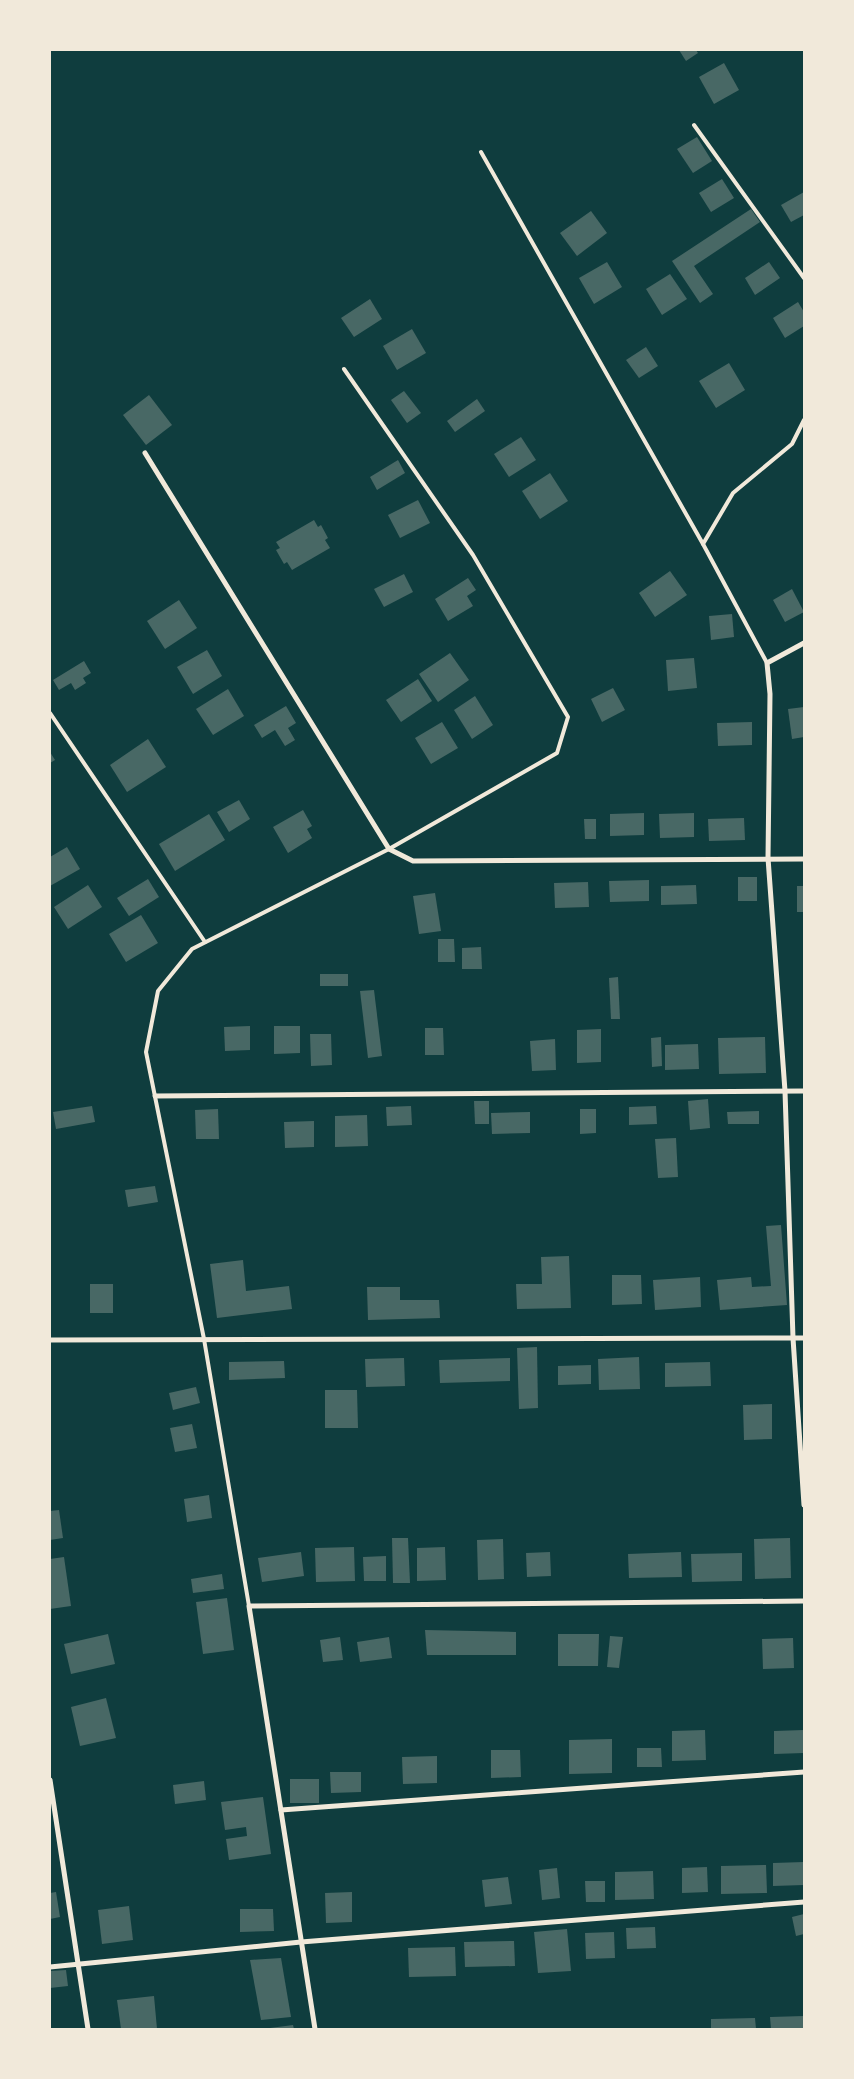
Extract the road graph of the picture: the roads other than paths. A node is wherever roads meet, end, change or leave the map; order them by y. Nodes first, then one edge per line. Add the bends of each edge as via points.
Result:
1 (694, 125) dead end
2 (481, 152) dead end
3 (804, 278) edge
4 (344, 369) dead end
5 (804, 420) edge
6 (145, 453) dead end
7 (703, 544) junction
8 (804, 643) edge
9 (767, 663) junction
10 (50, 713) edge
11 (389, 849) junction
12 (768, 858) junction
13 (804, 859) edge
14 (205, 942) junction
15 (784, 1091) junction
16 (804, 1091) edge
17 (155, 1096) junction
18 (793, 1338) junction
19 (804, 1338) edge
20 (204, 1339) junction
21 (50, 1340) edge
22 (804, 1505) edge
23 (804, 1601) edge
24 (249, 1606) junction
25 (804, 1772) edge
26 (50, 1780) edge
27 (281, 1810) junction
28 (804, 1902) edge
29 (301, 1942) junction
30 (78, 1964) junction
31 (50, 1967) edge
32 (88, 2029) edge
33 (315, 2029) edge

1 - 3 lane
2 - 7 lane
4 - 11 lane via 473,555 568,717 557,753
5 - 7 lane via 792,444 733,493
6 - 11 street
7 - 9 lane
8 - 9 street
9 - 12 street via 770,694
10 - 14 lane
11 - 12 street via 413,861
11 - 14 lane
12 - 13 street
12 - 15 street
14 - 17 lane via 192,949 158,992 146,1052
15 - 16 street
15 - 17 street
15 - 18 street
17 - 20 lane
18 - 19 street
18 - 20 street
18 - 22 street
20 - 21 street
20 - 24 lane
23 - 24 street
24 - 27 street
25 - 27 street
26 - 30 street
27 - 29 street
28 - 29 street
29 - 30 street
29 - 33 street
30 - 31 street
30 - 32 street

